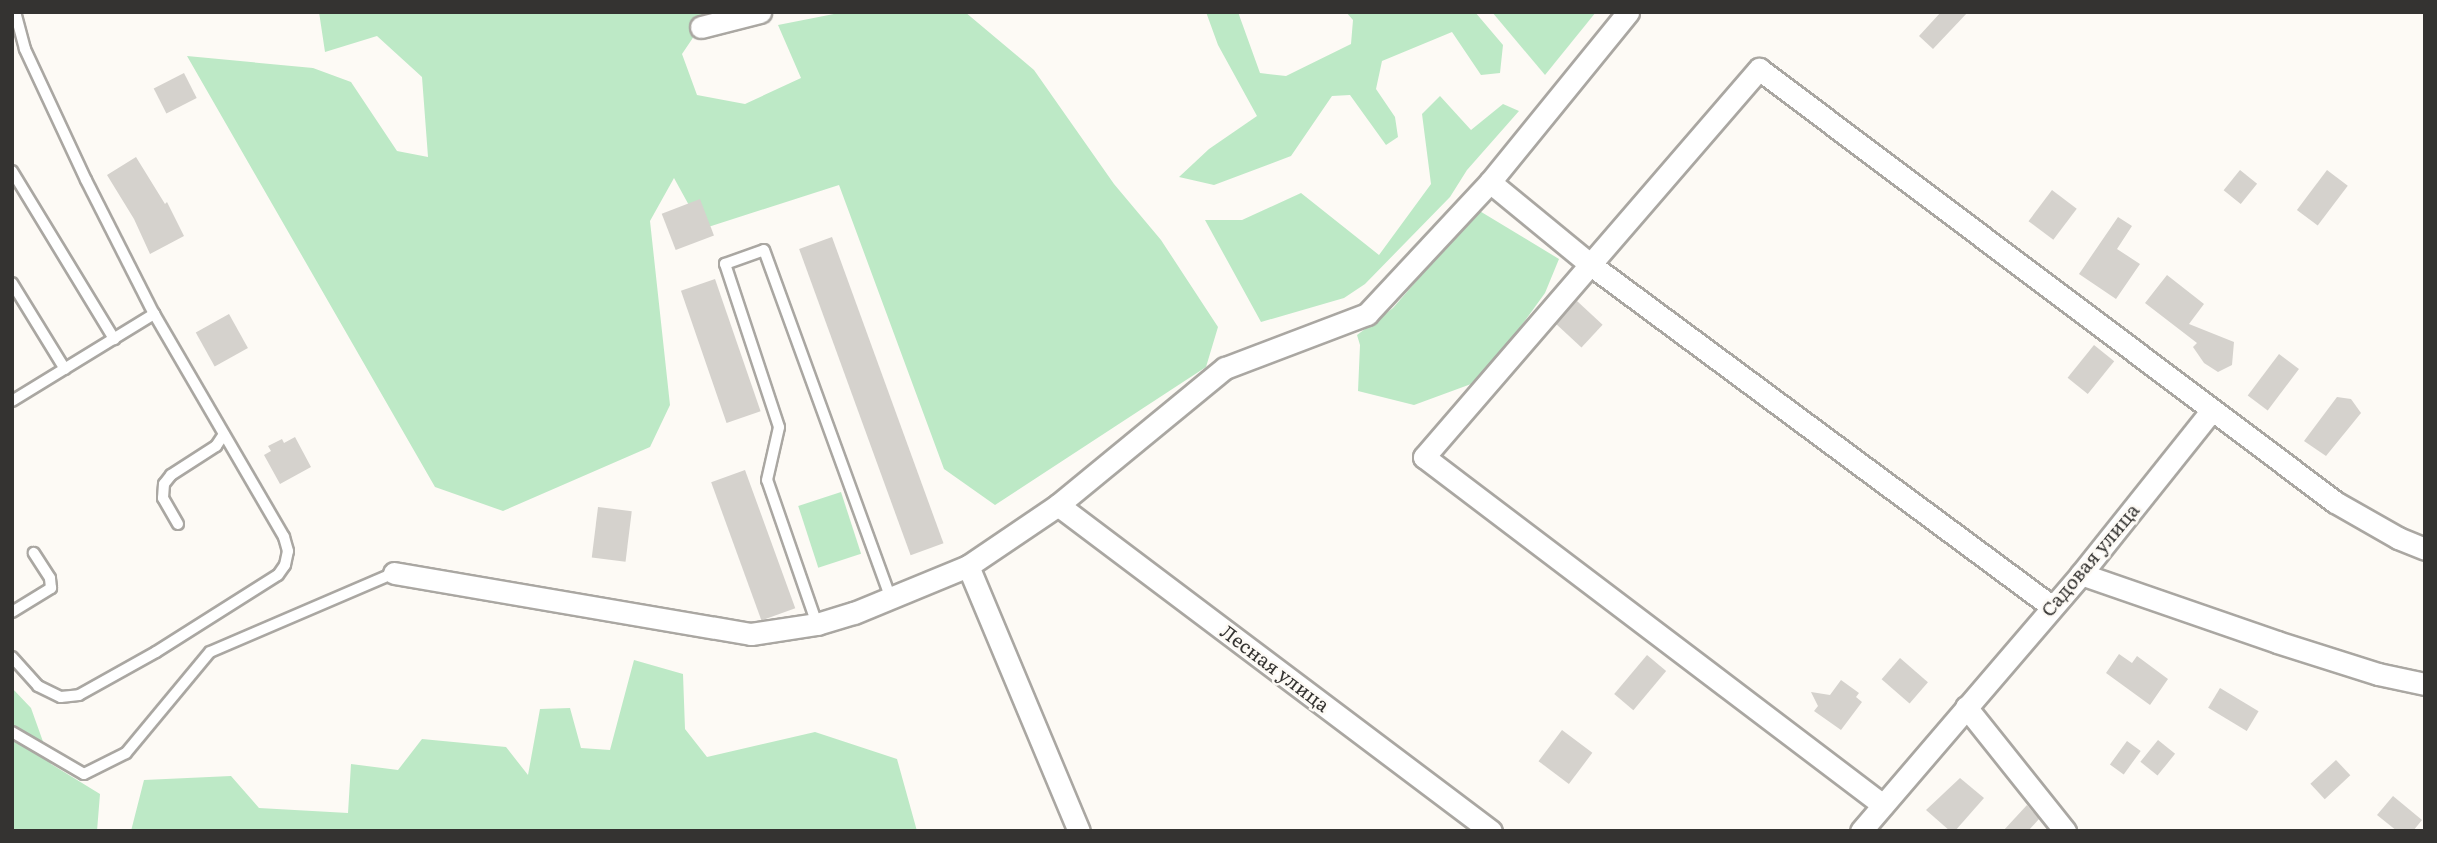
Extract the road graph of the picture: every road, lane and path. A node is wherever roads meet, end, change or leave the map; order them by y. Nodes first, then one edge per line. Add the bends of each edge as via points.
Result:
1 (15, 12) edge
2 (760, 12) edge
3 (1628, 12) edge
4 (701, 27) dead end
5 (12, 172) edge
6 (1490, 182) junction
7 (1591, 265) junction
8 (12, 284) edge
9 (154, 314) junction
10 (114, 339) junction
11 (65, 369) junction
12 (12, 401) edge
13 (2211, 411) junction
14 (224, 434) junction
15 (1058, 505) junction
16 (178, 524) dead end
17 (2425, 549) edge
18 (34, 553) dead end
19 (968, 566) junction
20 (394, 573) joint
21 (2081, 574) junction
22 (891, 599) junction
23 (2051, 606) junction
24 (12, 612) edge
25 (817, 624) junction
26 (12, 657) edge
27 (2425, 684) edge
28 (1966, 707) junction
29 (12, 732) edge
30 (1883, 805) junction
31 (1079, 831) edge
32 (1491, 831) edge
33 (1861, 831) edge
34 (2065, 831) edge

1 - 9 lane via 25,49
2 - 4 street
3 - 6 street
5 - 10 lane
6 - 7 street
6 - 15 street via 1367,314 1225,368
7 - 13 street via 1759,69
7 - 23 street
7 - 30 street via 1424,457
8 - 11 lane
9 - 10 lane
9 - 14 lane
10 - 11 lane
11 - 12 lane
13 - 17 street via 2335,502
13 - 21 street, Садовая улица
14 - 16 lane via 216,446 164,484 163,498
14 - 26 lane via 284,537 288,551 278,575 79,695 61,697 38,686
15 - 19 street
15 - 32 street, Лесная улица
18 - 24 lane via 51,588
19 - 22 street
19 - 31 street
20 - 25 street via 751,634
20 - 29 lane via 210,652 127,753 84,774
21 - 23 street, Садовая улица
21 - 27 street via 2277,642
22 - 25 street
22 - 25 lane via 764,250 725,264 779,427 767,480
23 - 28 street, Садовая улица
28 - 30 street, Садовая улица
28 - 34 street
30 - 33 street

